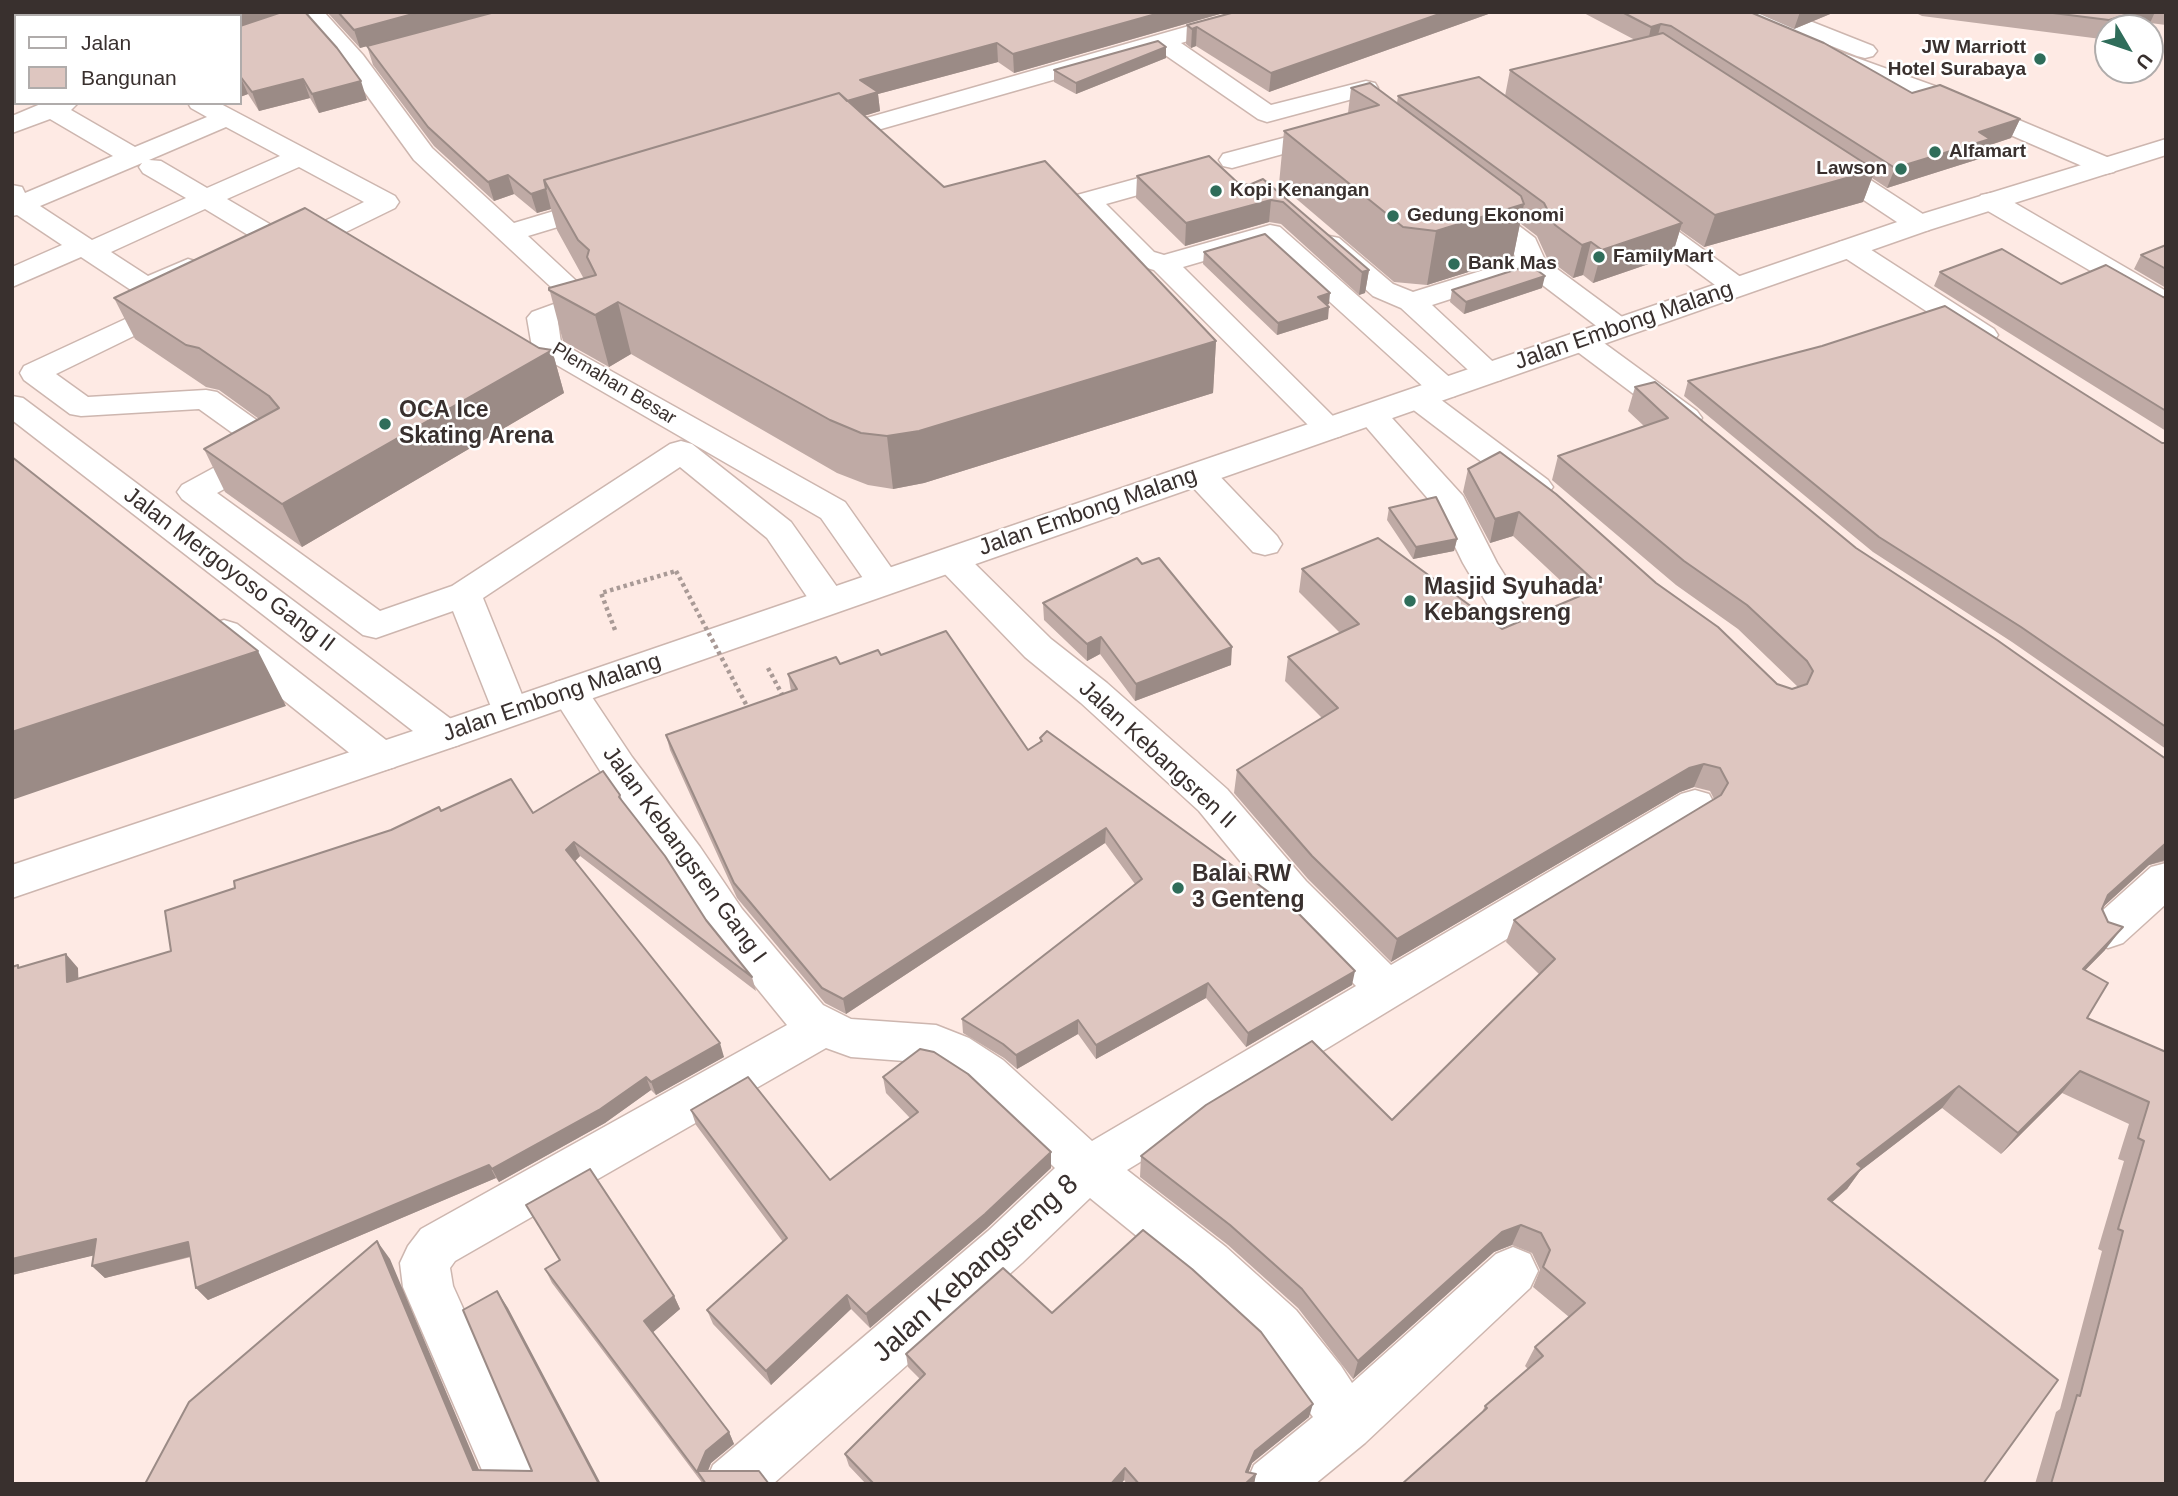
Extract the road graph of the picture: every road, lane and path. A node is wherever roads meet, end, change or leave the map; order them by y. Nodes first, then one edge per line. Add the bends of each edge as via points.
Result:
1 (1264, 12) edge
2 (1766, 12) edge
3 (303, 16) edge
4 (1738, 17) edge
5 (1163, 42) junction
6 (1366, 88) edge
7 (52, 105) edge
8 (213, 111) edge
9 (12, 112) edge
10 (12, 125) edge
11 (1354, 127) edge
12 (794, 147) edge
13 (2166, 147) edge
14 (1805, 149) edge
15 (288, 161) junction
16 (142, 162) junction
17 (2113, 163) junction
18 (1451, 188) edge
19 (1615, 198) edge
20 (206, 199) junction
21 (623, 199) edge
22 (1991, 201) junction
23 (15, 202) edge
24 (1919, 224) junction
25 (1313, 229) edge
26 (509, 233) junction
27 (279, 239) junction
28 (81, 245) junction
29 (1849, 248) junction
30 (1164, 264) junction
31 (1532, 264) junction
32 (12, 265) edge
33 (12, 278) edge
34 (1736, 287) junction
35 (209, 288) edge
36 (1411, 302) junction
37 (2166, 303) edge
38 (1618, 328) junction
39 (1582, 341) junction
40 (2004, 348) edge
41 (518, 353) edge
42 (24, 365) edge
43 (1490, 373) junction
44 (1431, 393) junction
45 (12, 405) edge
46 (1371, 414) junction
47 (1330, 429) junction
48 (1711, 439) edge
49 (681, 451) junction
50 (1199, 474) junction
51 (1563, 508) edge
52 (1265, 544) dead end
53 (951, 560) junction
54 (884, 583) junction
55 (464, 594) junction
56 (830, 601) junction
57 (197, 611) edge
58 (1516, 622) edge
59 (748, 630) junction
60 (631, 670) junction
61 (569, 692) junction
62 (787, 703) edge
63 (510, 712) junction
64 (752, 715) edge
65 (446, 735) junction
66 (381, 757) junction
67 (1695, 805) dead end
68 (2166, 878) edge
69 (12, 882) edge
70 (2108, 930) edge
71 (1386, 988) junction
72 (822, 1028) junction
73 (1088, 1168) junction
74 (1513, 1271) dead end
75 (1346, 1424) junction
76 (515, 1484) edge
77 (732, 1484) edge
78 (1273, 1484) edge

1 - 5 street
2 - 17 street via 2055,124
3 - 26 street, Plemahan Besar via 368,57 423,154
4 - 17 street
5 - 6 street via 1267,114
5 - 12 street
7 - 9 street
7 - 10 street
7 - 16 street
8 - 15 street
8 - 16 street
11 - 30 street via 1233,160 1243,181 1213,166 1087,201 1144,258
13 - 17 street, Jalan Embong Malang
14 - 24 street
15 - 20 street
15 - 27 street via 336,198
15 - 27 street via 385,202
16 - 20 street
16 - 23 street
17 - 22 street, Jalan Embong Malang
18 - 31 street via 1525,244
19 - 34 street
20 - 27 street
20 - 28 street
21 - 26 street
22 - 24 street, Jalan Embong Malang
22 - 37 street
23 - 28 street
24 - 29 street, Jalan Embong Malang
25 - 36 street via 1383,290
26 - 54 street, Plemahan Besar via 585,303 542,318 547,347 833,510
27 - 28 street via 147,288
28 - 32 street
28 - 33 street
29 - 34 street, Jalan Embong Malang
29 - 40 street
30 - 44 street via 1267,223
30 - 47 street
31 - 36 street
31 - 38 street
34 - 38 street, Jalan Embong Malang
35 - 42 street
36 - 43 street
38 - 39 street, Jalan Embong Malang
39 - 43 street, Jalan Embong Malang
39 - 48 street
41 - 49 street
42 - 55 street via 81,407 206,399 275,448 194,492 376,626
43 - 44 street, Jalan Embong Malang
44 - 46 street, Jalan Embong Malang
44 - 51 street
45 - 65 street, Jalan Mergoyoso Gang II
46 - 47 street, Jalan Embong Malang
46 - 58 street via 1451,504 1479,564
47 - 50 street, Jalan Embong Malang
49 - 55 street
49 - 56 street via 779,530
50 - 52 street
50 - 53 street, Jalan Embong Malang
53 - 54 street, Jalan Embong Malang
53 - 71 street, Jalan Kebangsren II via 1038,648 1213,800 1291,893
54 - 56 street, Jalan Embong Malang
55 - 63 street
56 - 59 street, Jalan Embong Malang
57 - 66 street
59 - 60 street, Jalan Embong Malang
59 - 62 path
60 - 61 street, Jalan Embong Malang
60 - 64 path, bridge via 601,593 676,571
61 - 63 street, Jalan Embong Malang
61 - 72 street, Jalan Kebangsren Gang I via 727,921 807,1018
63 - 65 street, Jalan Embong Malang
65 - 66 street, Jalan Embong Malang
66 - 69 street, Jalan Embong Malang
67 - 71 street
68 - 70 street
71 - 73 street
72 - 73 street, Jalan Kebangsren Gang I via 851,1038 936,1044 953,1052 987,1074
72 - 76 street via 438,1245 425,1263 428,1287
73 - 75 street, Jalan Kebangsreng 8 via 1209,1264 1278,1327 1323,1384
73 - 77 street, Jalan Kebangsreng 8 via 1005,1247
74 - 75 street
75 - 78 street

